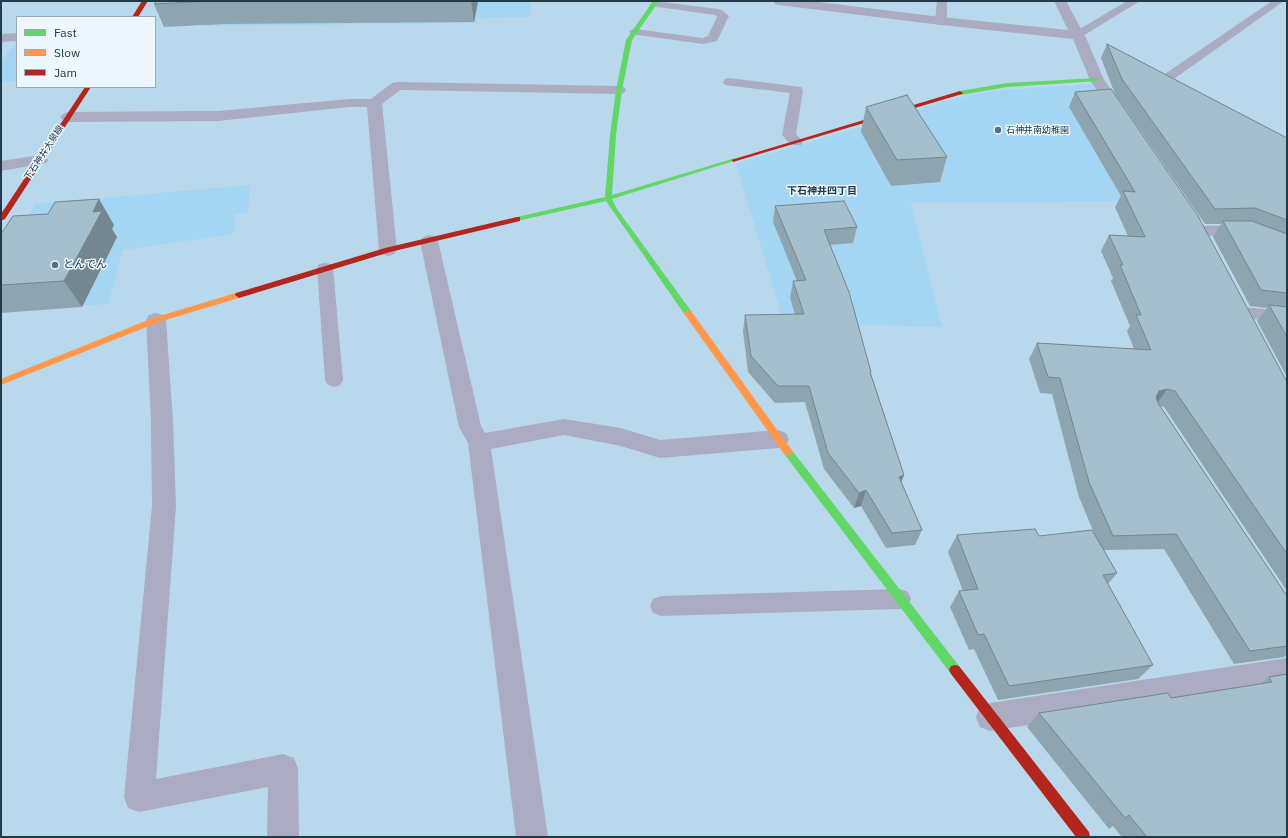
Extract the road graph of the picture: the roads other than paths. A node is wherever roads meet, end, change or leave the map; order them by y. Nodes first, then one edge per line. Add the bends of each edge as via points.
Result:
1 (145, 1) edge
2 (778, 1) edge
3 (942, 1) edge
4 (1060, 1) edge
5 (1135, 1) edge
6 (1279, 1) edge
7 (655, 2) edge
8 (136, 16) edge
9 (941, 21) junction
10 (635, 32) junction
11 (16, 37) edge
12 (1, 38) edge
13 (1078, 38) junction
14 (1100, 51) dead end
15 (1147, 76) edge
16 (1097, 80) junction
17 (729, 82) dead end
18 (1160, 83) junction
19 (87, 88) edge
20 (619, 90) junction
21 (1174, 90) edge
22 (374, 102) junction
23 (68, 116) junction
24 (1128, 126) edge
25 (796, 142) junction
26 (40, 160) junction
27 (1, 166) edge
28 (608, 198) junction
29 (1, 218) edge
30 (1198, 231) edge
31 (429, 241) junction
32 (1287, 247) edge
33 (388, 250) junction
34 (325, 268) junction
35 (1242, 313) edge
36 (1287, 317) edge
37 (156, 320) junction
38 (334, 380) dead end
39 (1, 382) edge
40 (778, 439) junction
41 (479, 443) junction
42 (900, 599) junction
43 (661, 606) dead end
44 (1287, 671) edge
45 (990, 717) junction
46 (283, 837) edge
47 (532, 837) edge
48 (1084, 837) edge

1 - 8 street
2 - 9 street
3 - 9 lane
4 - 13 street
5 - 13 lane
6 - 18 lane
7 - 10 street
7 - 10 lane via 718,12 722,16 713,39 703,41
9 - 13 street
10 - 20 street via 629,40
11 - 12 street
13 - 14 street
13 - 16 street
15 - 18 street
16 - 24 street
16 - 25 street via 984,88 953,94
17 - 25 lane via 797,90 789,135
18 - 21 street
19 - 23 street, 下石神井大泉線
20 - 22 street via 397,86
20 - 28 street
22 - 23 street via 218,116
22 - 33 street
23 - 26 street, 下石神井大泉線
25 - 28 street
26 - 27 street
26 - 29 street, 下石神井大泉線
28 - 31 street
28 - 40 street
30 - 32 lane via 1244,230
31 - 33 street
31 - 41 street via 470,427
33 - 34 street
34 - 37 street
34 - 38 lane
35 - 36 lane
37 - 39 street
37 - 46 street via 164,506 139,797 282,769
40 - 41 street via 660,449 620,437 564,426
40 - 42 street
41 - 47 street
42 - 43 lane
42 - 45 street
44 - 45 street
45 - 48 street

